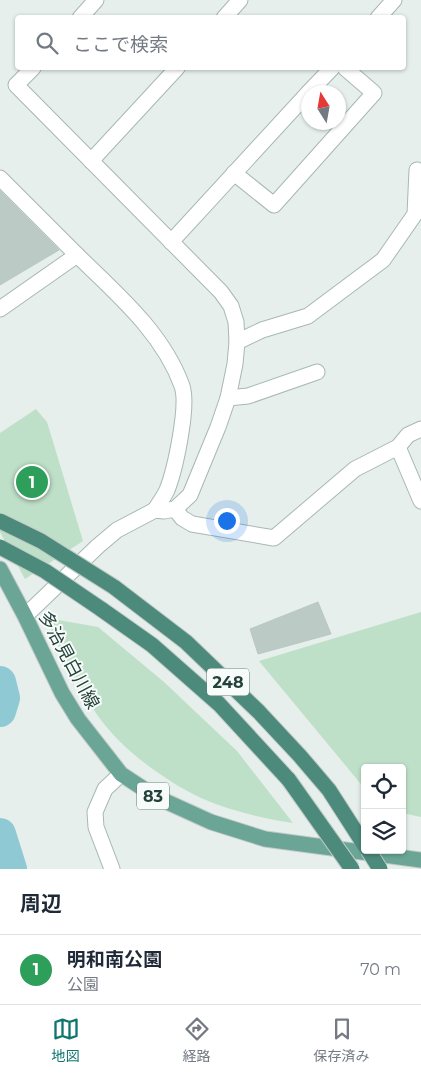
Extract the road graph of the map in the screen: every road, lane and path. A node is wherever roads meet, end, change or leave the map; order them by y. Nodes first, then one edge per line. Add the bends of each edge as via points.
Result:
1 (96, 0) edge
2 (240, 0) edge
3 (394, 0) edge
4 (83, 15) edge
5 (227, 15) edge
6 (381, 15) edge
7 (31, 70) edge
8 (176, 70) edge
9 (330, 70) edge
10 (347, 70) edge
11 (316, 85) edge
12 (301, 102) edge
13 (91, 161) junction
14 (417, 170) dead end
15 (234, 173) junction
16 (0, 178) edge
17 (172, 242) junction
18 (77, 255) junction
19 (0, 309) edge
20 (237, 342) junction
21 (317, 372) dead end
22 (228, 398) junction
23 (421, 429) edge
24 (398, 447) junction
25 (421, 501) edge
26 (175, 509) junction
27 (155, 510) junction
28 (0, 521) edge
29 (0, 546) edge
30 (0, 569) edge
31 (25, 616) junction
32 (121, 774) junction
33 (361, 840) edge
34 (371, 854) edge
35 (421, 860) edge
36 (112, 869) edge
37 (352, 869) edge
38 (380, 869) edge

1 - 4 street
2 - 5 street
3 - 6 street
7 - 13 street via 16,86
8 - 13 street
9 - 11 street
10 - 15 street via 374,93 274,205
12 - 15 street
13 - 17 street
14 - 20 street via 415,214 383,260 308,316 262,330
15 - 17 street
16 - 18 street
17 - 20 street via 221,292 236,322
18 - 19 street
18 - 27 street via 130,307 157,340 182,387 185,406 176,454 167,490
20 - 22 street
21 - 22 street via 248,396
22 - 26 street via 190,495
23 - 24 street
24 - 25 street
24 - 26 street via 355,469 274,538 192,524
26 - 27 street
27 - 31 street via 117,530
28 - 33 highway, 248, bridge via 41,541 114,587 186,642 300,756 329,790
29 - 37 highway, 248, bridge via 45,571 152,645 219,704 289,780
30 - 31 main road, 多治見白川線 / 83
31 - 32 main road, 多治見白川線 / 83 via 62,693
32 - 35 main road, 多治見白川線 / 83 via 156,797 211,822 265,839
32 - 36 street via 105,789 95,812 96,827
34 - 38 highway, bridge

